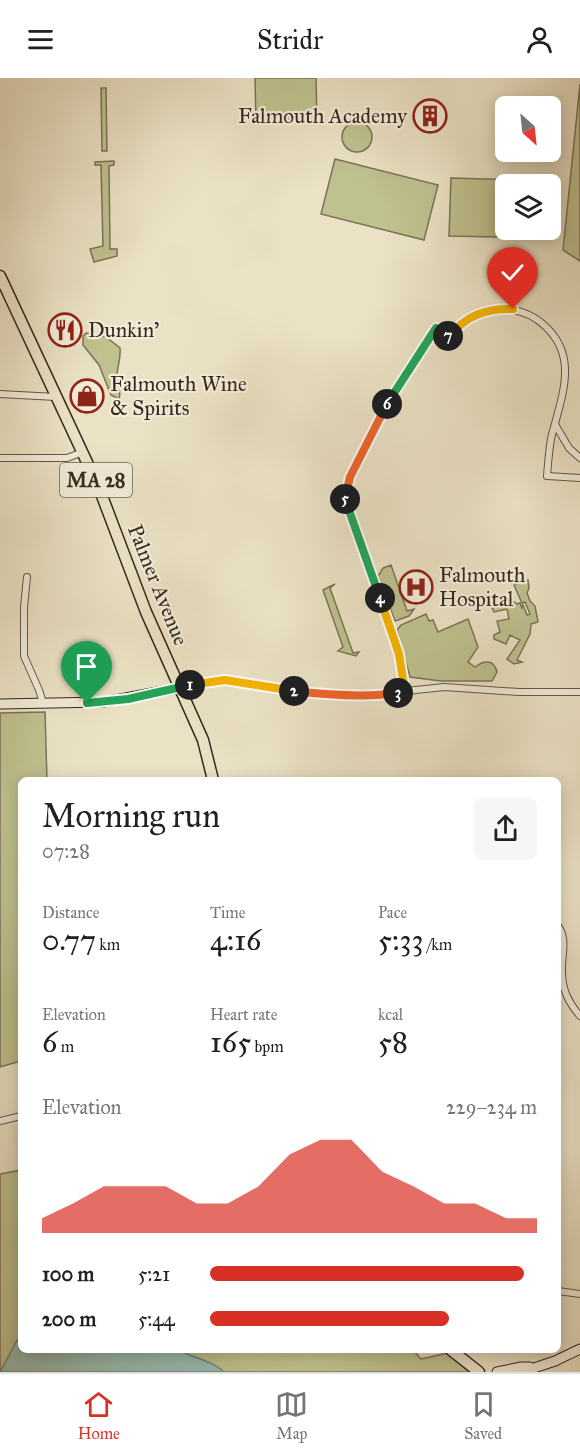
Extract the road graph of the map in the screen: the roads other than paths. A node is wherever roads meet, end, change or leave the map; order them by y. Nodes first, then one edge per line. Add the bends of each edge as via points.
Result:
1 (0, 276) edge
2 (4, 292) edge
3 (0, 394) edge
4 (57, 397) junction
5 (556, 425) junction
6 (83, 452) junction
7 (0, 458) edge
8 (580, 458) edge
9 (580, 478) edge
10 (27, 577) dead end
11 (179, 688) junction
12 (405, 692) junction
13 (580, 692) edge
14 (43, 703) junction
15 (0, 704) edge
16 (212, 777) edge
17 (561, 932) edge
18 (561, 974) edge
19 (561, 974) edge
20 (580, 1016) edge
21 (18, 1117) edge
22 (0, 1121) edge
23 (561, 1291) edge
24 (580, 1294) edge
25 (580, 1349) edge
26 (455, 1353) edge
27 (538, 1368) junction
28 (479, 1372) edge
29 (497, 1372) edge
30 (522, 1372) edge

1 - 2 highway, Palmer Avenue / MA 28
2 - 4 highway, Palmer Avenue / MA 28
3 - 4 street
4 - 6 highway, Palmer Avenue / MA 28
5 - 8 street via 569,448
5 - 9 street via 547,476
5 - 12 street via 566,384 567,364 561,345 553,333 525,313 500,308 471,317 450,338 436,328 388,403 350,477 345,498 396,645
6 - 7 street via 67,458
6 - 11 highway, Palmer Avenue / MA 28
10 - 14 street via 24,656
11 - 12 street via 225,680 327,694
11 - 14 main road via 104,702
11 - 16 highway, Palmer Avenue / MA 28 via 203,740
12 - 13 street via 444,687
14 - 15 main road
17 - 19 street
18 - 20 street via 567,998
21 - 22 street
23 - 24 street
25 - 27 main road
26 - 28 highway
27 - 29 main road via 521,1366
27 - 30 main road

